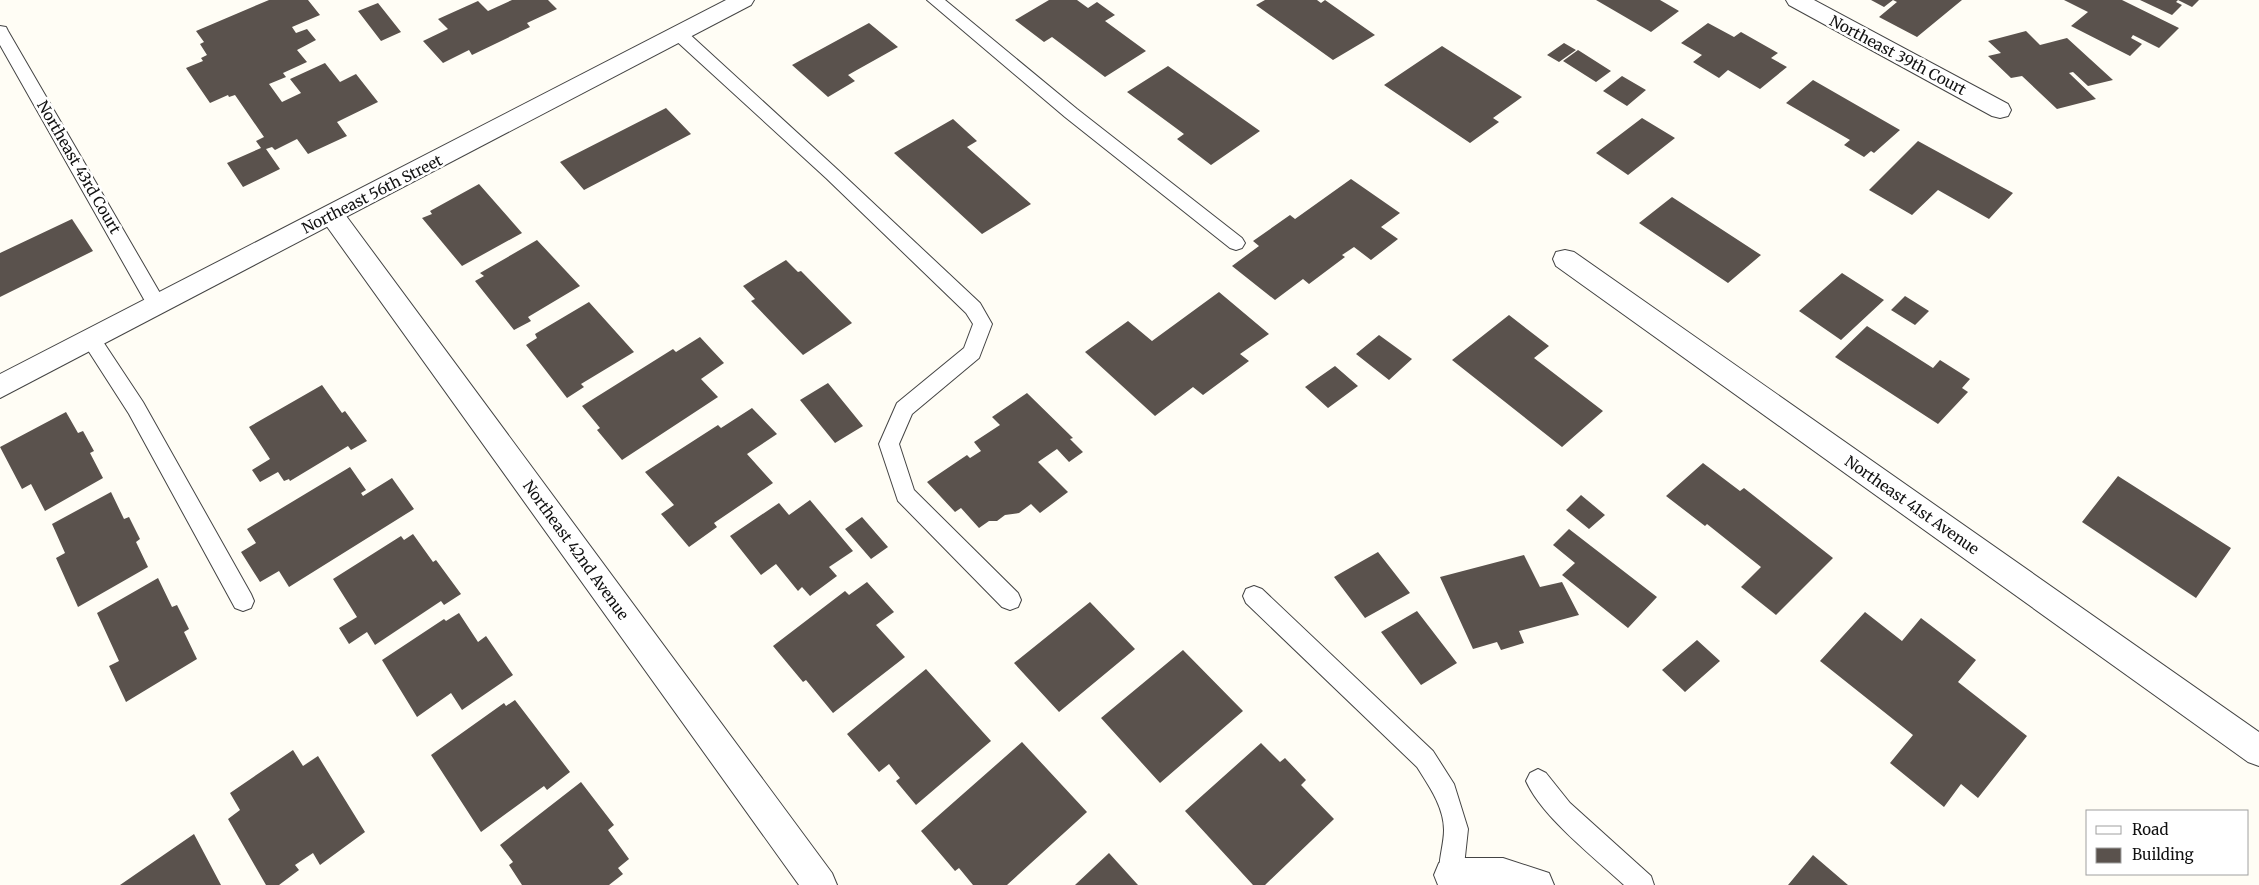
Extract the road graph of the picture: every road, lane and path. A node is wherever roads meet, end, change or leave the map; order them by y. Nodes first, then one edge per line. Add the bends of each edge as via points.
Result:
1 (743, 0) edge
2 (935, 0) edge
3 (1797, 0) edge
4 (0, 31) edge
5 (679, 34) junction
6 (2000, 110) dead end
7 (332, 215) junction
8 (1236, 243) dead end
9 (1565, 259) dead end
10 (157, 304) junction
11 (91, 339) junction
12 (0, 387) edge
13 (1254, 596) dead end
14 (1010, 600) dead end
15 (243, 601) dead end
16 (2259, 750) edge
17 (1538, 781) dead end
18 (1451, 875) joint
19 (820, 885) edge
20 (1537, 885) edge
21 (1642, 885) edge

1 - 5 street, Northeast 56th Street
2 - 8 lane
3 - 6 street, Northeast 39th Court
4 - 10 lane, Northeast 43rd Court
5 - 7 street, Northeast 56th Street
5 - 14 lane via 973,308 983,324 972,353 904,408 889,444 905,495
7 - 10 street, Northeast 56th Street
7 - 19 street, Northeast 42nd Avenue
9 - 16 street, Northeast 41st Avenue
10 - 11 street, Northeast 56th Street
11 - 12 street, Northeast 56th Street
11 - 15 lane via 136,408
13 - 18 lane via 1425,759 1446,792 1456,829
17 - 21 lane via 1562,811
18 - 20 street via 1503,875

